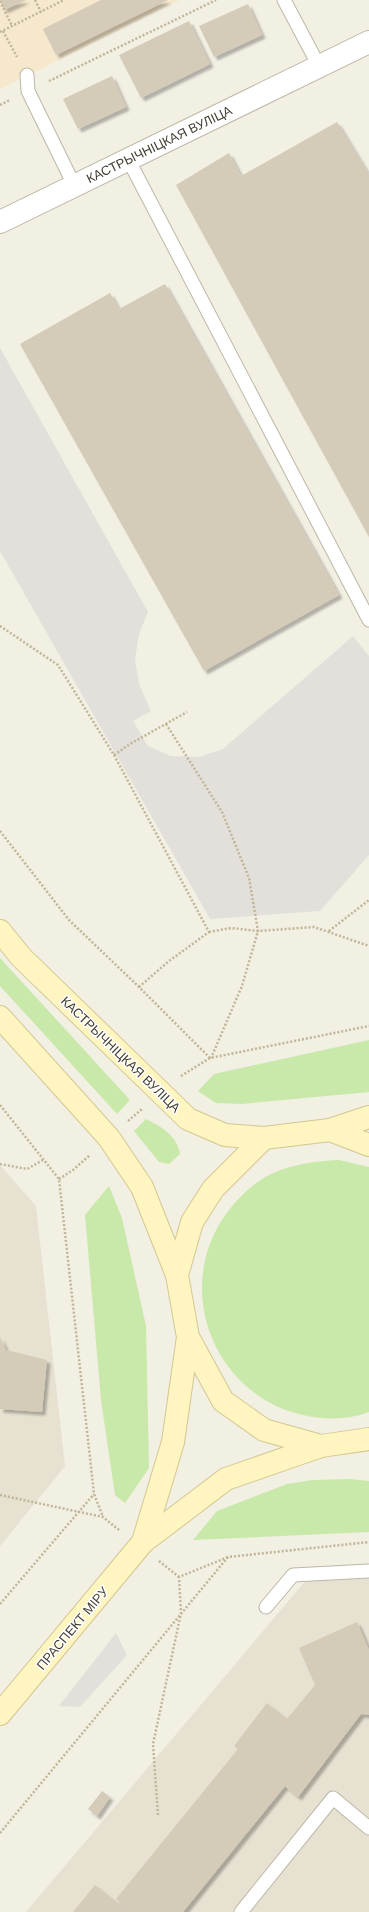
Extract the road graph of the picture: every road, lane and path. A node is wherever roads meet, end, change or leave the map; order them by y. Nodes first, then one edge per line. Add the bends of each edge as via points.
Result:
1 (35, 0) edge
2 (64, 0) edge
3 (216, 0) edge
4 (284, 0) edge
5 (0, 1) edge
6 (41, 12) junction
7 (12, 26) junction
8 (2, 31) edge
9 (369, 42) edge
10 (319, 66) junction
11 (27, 75) joint
12 (28, 91) junction
13 (0, 105) edge
14 (128, 159) junction
15 (74, 185) junction
16 (0, 222) edge
17 (369, 620) edge
18 (0, 626) edge
19 (187, 712) dead end
20 (166, 724) junction
21 (114, 756) junction
22 (0, 831) edge
23 (369, 900) edge
24 (0, 931) edge
25 (258, 931) junction
26 (209, 932) junction
27 (329, 932) junction
28 (369, 946) edge
29 (139, 986) junction
30 (0, 1017) edge
31 (369, 1026) edge
32 (210, 1058) junction
33 (177, 1079) dead end
34 (0, 1105) edge
35 (369, 1117) edge
36 (330, 1130) junction
37 (264, 1138) junction
38 (369, 1144) edge
39 (43, 1160) junction
40 (0, 1164) edge
41 (73, 1170) dead end
42 (59, 1180) junction
43 (177, 1275) junction
44 (188, 1337) junction
45 (369, 1439) edge
46 (321, 1446) junction
47 (94, 1494) junction
48 (0, 1495) edge
49 (79, 1510) junction
50 (143, 1542) junction
51 (369, 1542) edge
52 (228, 1557) junction
53 (369, 1571) edge
54 (0, 1604) edge
55 (266, 1607) dead end
56 (181, 1614) junction
57 (0, 1714) edge
58 (158, 1815) dead end
59 (369, 1828) edge
60 (0, 1834) edge
61 (245, 1911) edge

1 - 6 path
2 - 6 path
3 - 12 path
4 - 10 lane
5 - 7 path
6 - 7 path
7 - 8 path
8 - 11 path
9 - 10 street, КАСТРЫЧНІЦКАЯ ВУЛІЦА
10 - 14 street, КАСТРЫЧНІЦКАЯ ВУЛІЦА
11 - 12 lane
12 - 13 path
12 - 15 lane
14 - 15 street, КАСТРЫЧНІЦКАЯ ВУЛІЦА
14 - 17 lane
15 - 16 street, КАСТРЫЧНІЦКАЯ ВУЛІЦА
18 - 21 path via 58,665
19 - 20 path
20 - 21 path
20 - 25 path via 222,812 249,878
21 - 26 path
22 - 29 path via 69,920
23 - 27 path
24 - 37 main road, КАСТРЫЧНІЦКАЯ ВУЛІЦА via 21,957 188,1119 225,1135
25 - 26 path via 231,928
25 - 27 path via 314,927
25 - 32 path via 242,986
26 - 29 path via 168,961
27 - 28 path
29 - 32 path
30 - 43 main road via 109,1138 142,1187
31 - 32 path
32 - 33 path
34 - 39 path
35 - 36 main road, КАСТРЫЧНІЦКАЯ ВУЛІЦА
36 - 37 main road, КАСТРЫЧНІЦКАЯ ВУЛІЦА
36 - 38 main road
37 - 43 main road via 212,1189 192,1222
39 - 40 path via 27,1169
39 - 42 path
41 - 42 path
42 - 47 path
43 - 44 main road
44 - 46 main road via 223,1401 264,1430
44 - 50 main road via 173,1442
45 - 46 main road
46 - 50 main road via 226,1480
47 - 49 path
47 - 49 path via 103,1517
48 - 49 path
49 - 54 path
50 - 57 main road, ПРАСПЕКТ МІРУ
51 - 52 path
52 - 56 path
52 - 56 path via 179,1577
53 - 55 lane via 293,1575
56 - 58 path via 153,1744
56 - 60 path
59 - 61 lane via 332,1798

